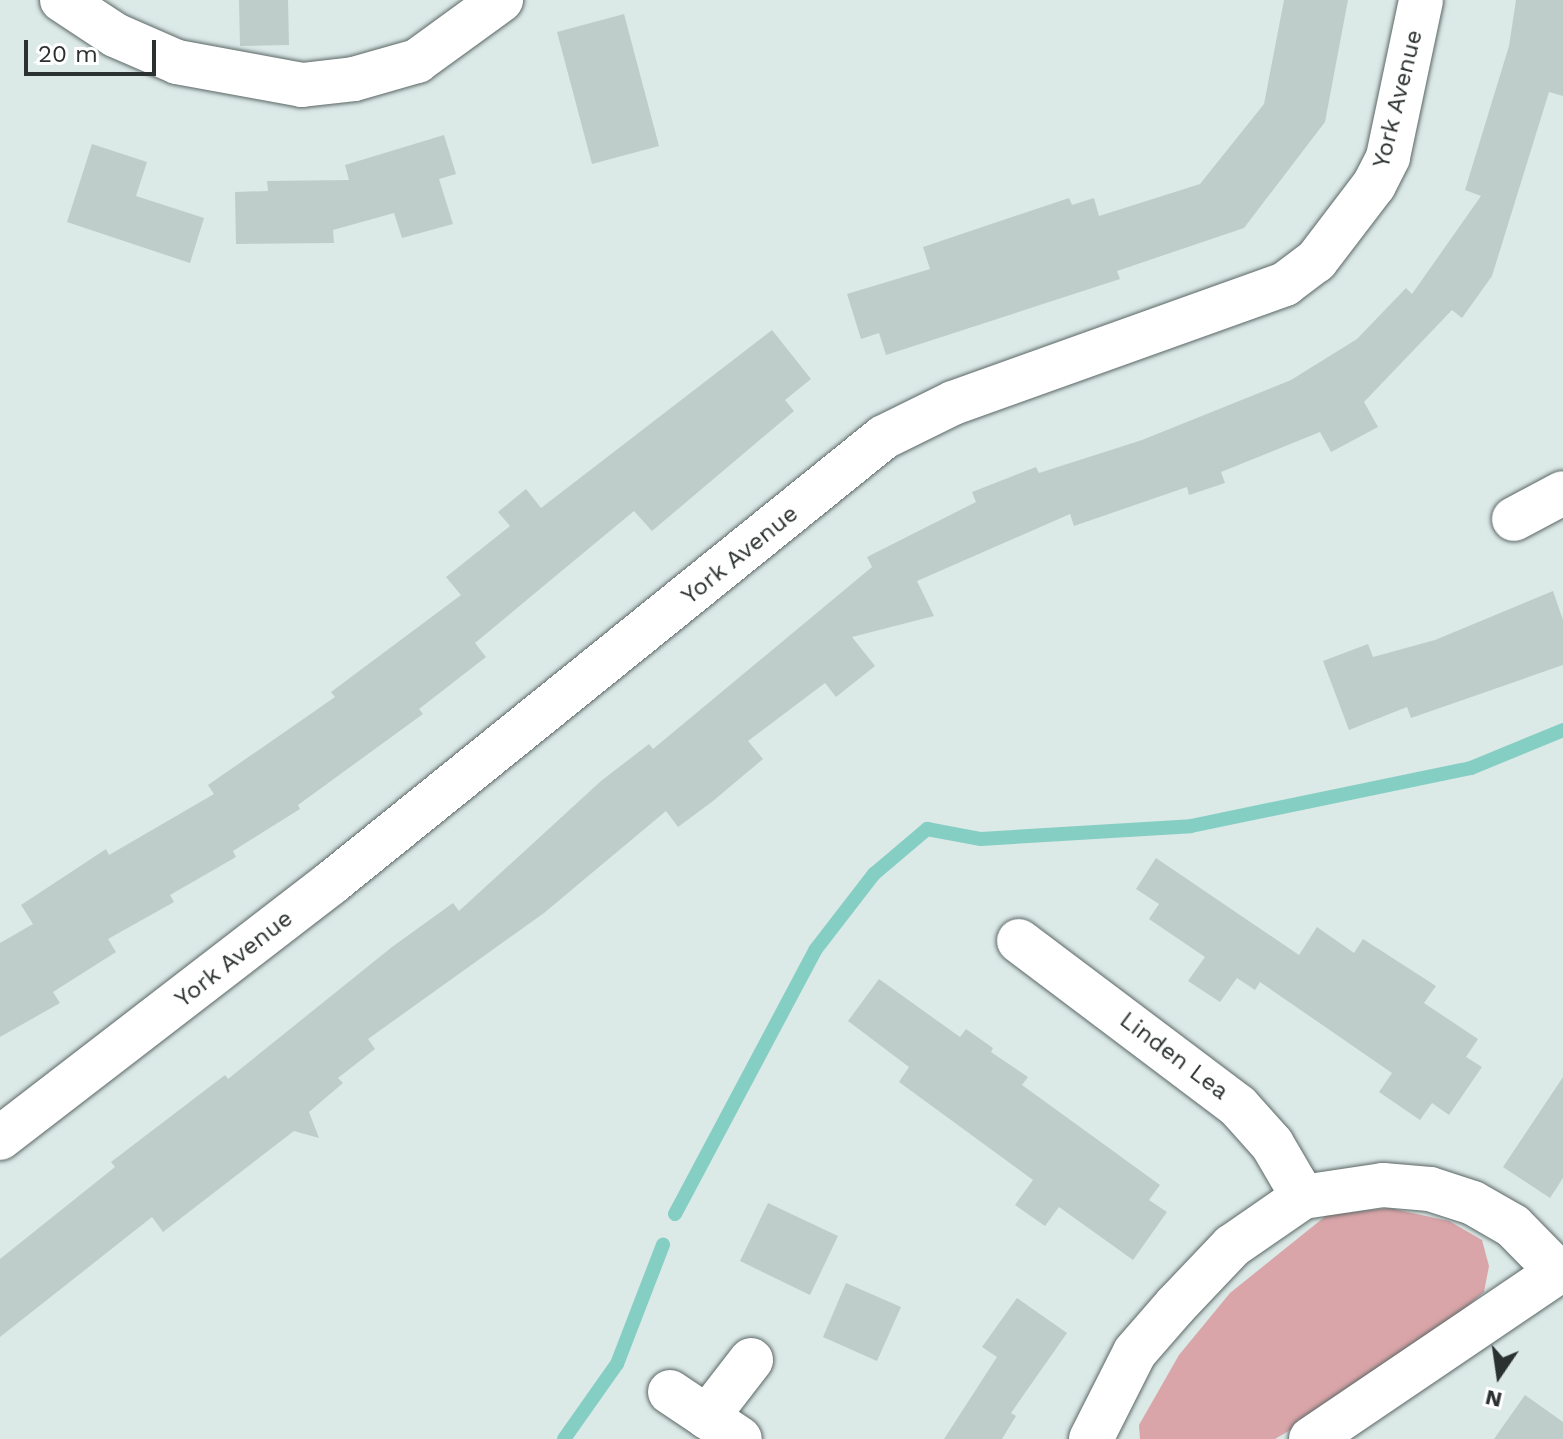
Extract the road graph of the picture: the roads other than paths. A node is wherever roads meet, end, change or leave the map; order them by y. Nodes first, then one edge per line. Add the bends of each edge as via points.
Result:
1 (62, 0) edge
2 (501, 0) edge
3 (1421, 0) edge
4 (1563, 493) edge
5 (1514, 519) dead end
6 (1019, 941) dead end
7 (0, 1138) edge
8 (1303, 1197) junction
9 (1560, 1270) edge
10 (751, 1360) dead end
11 (670, 1392) dead end
12 (723, 1428) edge
13 (1091, 1439) edge
14 (1311, 1439) edge

1 - 2 street via 115,35 177,62 302,85 354,79 417,61
3 - 7 street, York Avenue via 1388,157 1367,196 1316,261 1285,284 953,403 884,437 331,883
4 - 5 street
6 - 8 street, Linden Lea via 1238,1106 1272,1144
8 - 9 street via 1383,1185 1430,1189 1473,1203 1513,1226
8 - 13 street via 1232,1246 1175,1306 1135,1352
9 - 14 street
10 - 12 street
11 - 12 street

